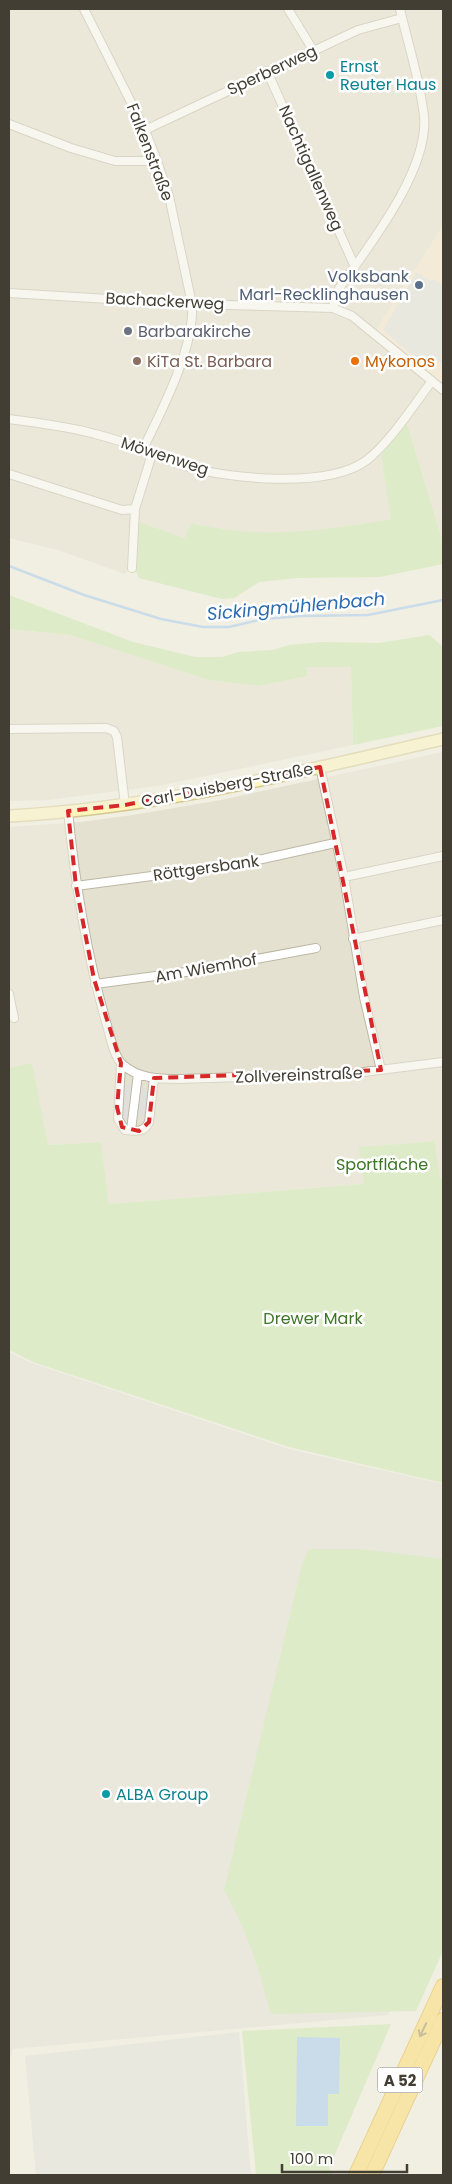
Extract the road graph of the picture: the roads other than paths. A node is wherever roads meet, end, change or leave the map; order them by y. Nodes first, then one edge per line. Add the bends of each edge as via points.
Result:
1 (84, 9) edge
2 (288, 9) edge
3 (400, 9) edge
4 (402, 18) junction
5 (313, 50) junction
6 (267, 71) junction
7 (9, 124) edge
8 (145, 130) junction
9 (157, 161) junction
10 (355, 267) junction
11 (9, 292) edge
12 (192, 304) junction
13 (333, 308) junction
14 (432, 381) junction
15 (443, 390) edge
16 (9, 419) edge
17 (143, 449) junction
18 (152, 454) junction
19 (9, 474) edge
20 (135, 509) junction
21 (132, 568) dead end
22 (9, 729) edge
23 (443, 739) edge
24 (320, 767) junction
25 (125, 805) junction
26 (68, 811) junction
27 (9, 816) edge
28 (335, 843) junction
29 (443, 856) edge
30 (344, 877) junction
31 (76, 886) junction
32 (443, 920) edge
33 (353, 939) junction
34 (316, 948) dead end
35 (95, 984) junction
36 (9, 994) edge
37 (14, 1018) dead end
38 (443, 1062) edge
39 (121, 1063) junction
40 (381, 1070) junction
41 (138, 1074) junction
42 (154, 1078) junction
43 (131, 1130) junction
44 (443, 1986) edge
45 (443, 2020) edge
46 (357, 2175) edge
47 (372, 2175) edge

1 - 8 street, Falkenstraße
2 - 5 street
3 - 4 street
4 - 5 street, Sperberweg via 358,30
4 - 10 street via 424,118 419,156 404,191
5 - 6 street, Sperberweg
6 - 8 street, Sperberweg
6 - 10 street, Nachtigallenweg
7 - 9 street via 115,161
8 - 9 street, Falkenstraße
9 - 12 street, Falkenstraße via 169,196
10 - 13 street via 338,290
11 - 12 street, Bachackerweg
12 - 13 street, Bachackerweg
12 - 17 street, Falkenstraße via 193,318 178,372
13 - 14 street, Bachackerweg via 352,316
14 - 15 street, Bachackerweg
14 - 18 street, Möwenweg via 381,446 367,460 346,472 269,480 209,472
16 - 17 street, Möwenweg via 93,433
17 - 18 street, Möwenweg
18 - 20 street
19 - 20 street via 122,510
20 - 21 street
22 - 25 street via 106,728 114,731
23 - 24 main road, Carl-Duisberg-Straße
24 - 25 main road, Carl-Duisberg-Straße
24 - 28 street
25 - 26 main road, Carl-Duisberg-Straße
26 - 27 main road, Carl-Duisberg-Straße
26 - 31 street
28 - 30 street
28 - 31 street, Röttgersbank via 242,864
29 - 30 street
30 - 33 street
31 - 35 street
32 - 33 street
33 - 40 street
34 - 35 street, Am Wiemhof via 186,972
35 - 39 street via 112,1044
36 - 37 street
38 - 40 street, Zollvereinstraße
39 - 41 street, Zollvereinstraße
39 - 43 street via 118,1119 125,1130
40 - 42 street, Zollvereinstraße
41 - 42 street, Zollvereinstraße
41 - 43 street
42 - 43 street via 149,1122 142,1130
44 -> 46 highway, A 52
45 - 47 highway, A 52

